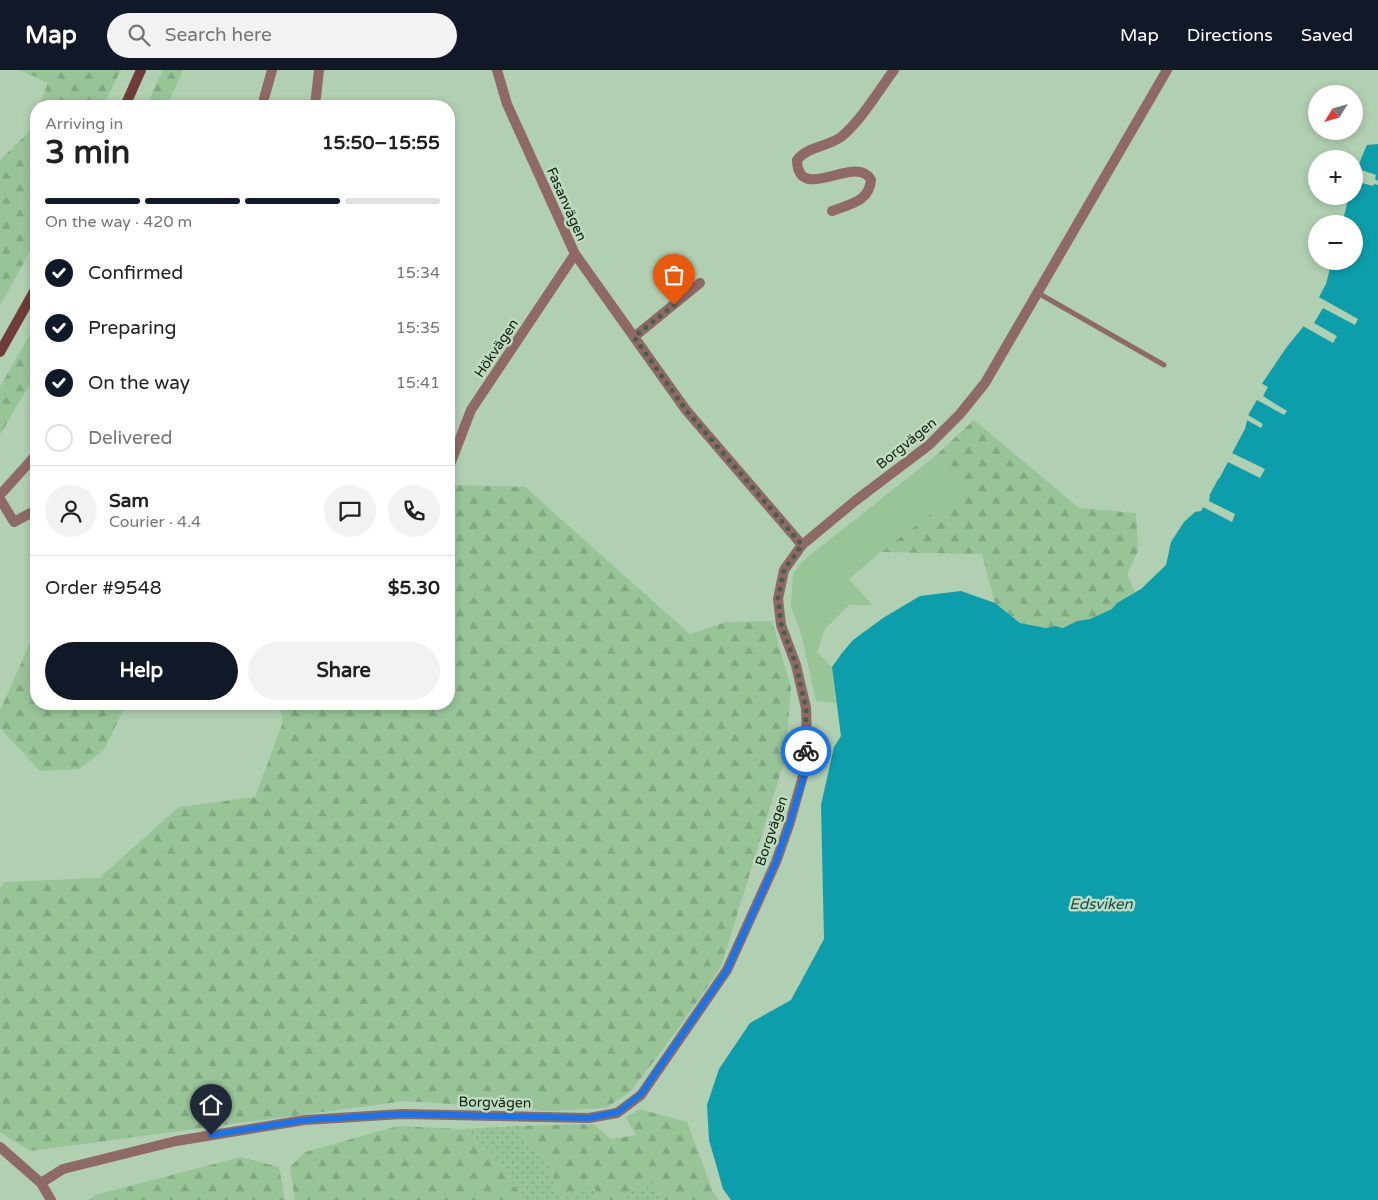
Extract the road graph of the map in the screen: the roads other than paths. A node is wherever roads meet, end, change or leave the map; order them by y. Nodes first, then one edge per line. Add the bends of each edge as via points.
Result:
1 (141, 70) edge
2 (272, 70) edge
3 (318, 70) edge
4 (498, 70) edge
5 (894, 70) edge
6 (1168, 70) edge
7 (128, 100) edge
8 (264, 100) edge
9 (316, 100) edge
10 (832, 211) dead end
11 (575, 254) junction
12 (700, 284) dead end
13 (1038, 292) junction
14 (30, 299) edge
15 (634, 337) junction
16 (0, 352) edge
17 (1164, 365) dead end
18 (455, 452) edge
19 (30, 462) edge
20 (0, 497) edge
21 (30, 513) edge
22 (802, 545) junction
23 (0, 1147) edge
24 (41, 1183) junction
25 (51, 1200) edge

1 - 7 main road
2 - 8 street
3 - 9 street
4 - 11 street, Fasanvägen via 507,104
5 - 10 street via 851,128 839,138 803,152 797,160 797,169 807,180 862,171 868,175 871,180 867,195
6 - 13 street, Borgvägen
11 - 15 street, Fasanvägen
11 - 18 street, Hökvägen via 471,410
12 - 15 street
13 - 17 lane
13 - 22 street, Borgvägen via 985,383 960,414 929,445
14 - 16 main road
15 - 22 street, Fasanvägen via 686,410
19 - 20 street
20 - 21 street via 14,522
22 - 24 street, Borgvägen via 784,570 778,598 781,624 796,665 806,708 804,776 776,862 727,970 641,1094 618,1112 589,1118 402,1114 305,1120 176,1141 63,1169
23 - 24 street
24 - 25 street

